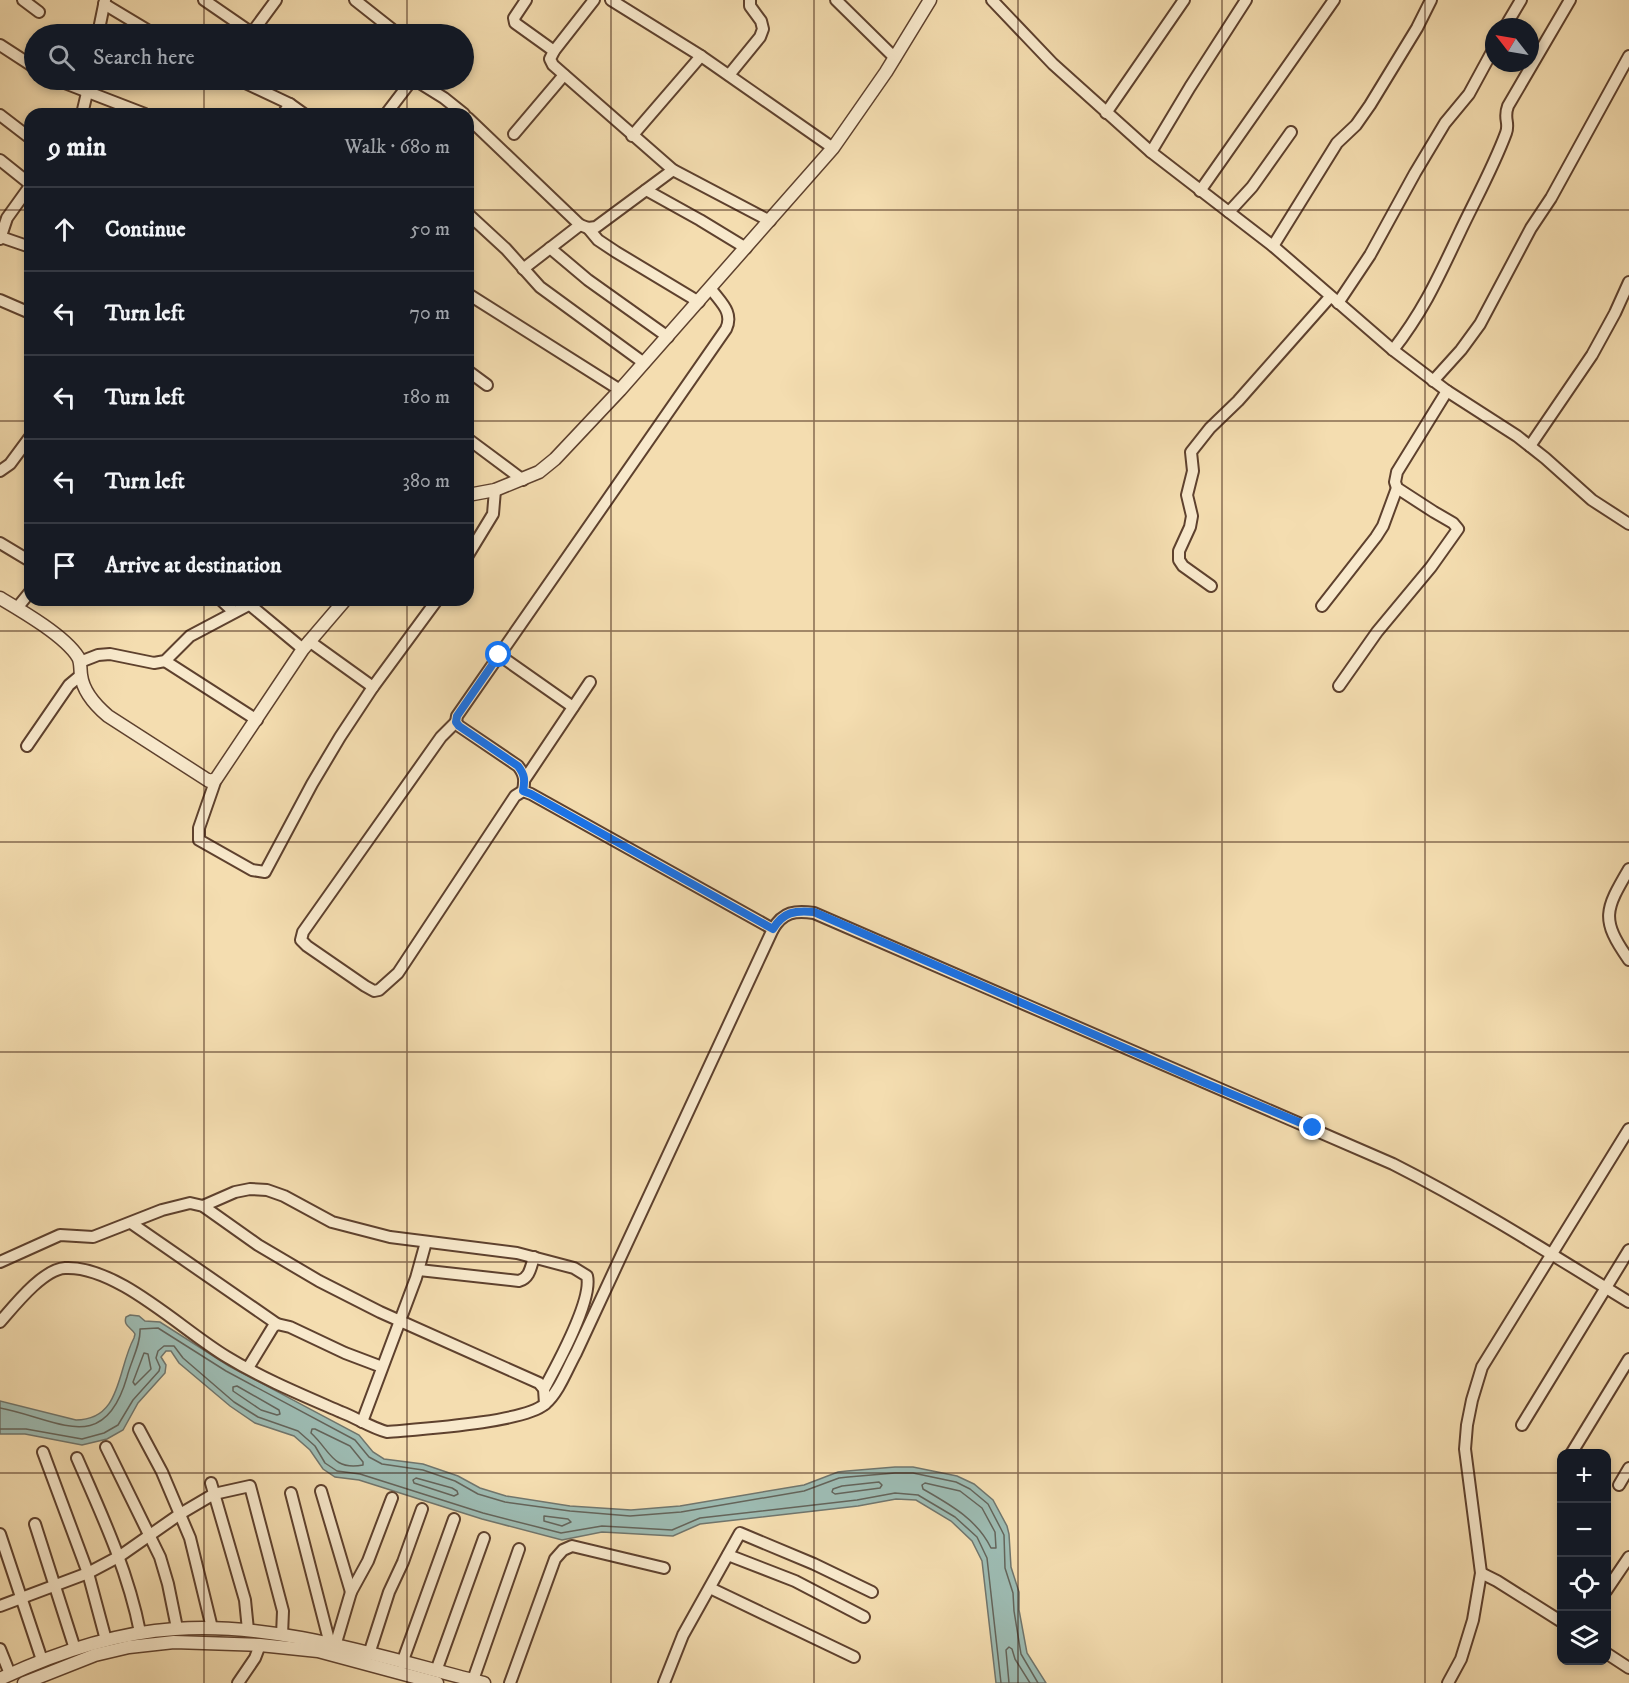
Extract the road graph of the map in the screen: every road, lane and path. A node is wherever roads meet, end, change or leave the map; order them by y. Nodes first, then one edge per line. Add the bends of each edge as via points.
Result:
1 (23, 0) edge
2 (204, 0) edge
3 (276, 0) edge
4 (355, 0) edge
5 (526, 0) edge
6 (594, 0) edge
7 (611, 0) edge
8 (750, 0) edge
9 (836, 0) edge
10 (930, 0) edge
11 (992, 0) edge
12 (1184, 0) edge
13 (1246, 0) edge
14 (1335, 0) edge
15 (1431, 0) edge
16 (1521, 0) edge
17 (1570, 0) edge
18 (105, 2) edge
19 (39, 12) dead end
20 (1510, 18) edge
21 (100, 24) edge
22 (139, 24) edge
23 (237, 24) edge
24 (258, 24) edge
25 (385, 24) edge
26 (0, 45) edge
27 (554, 51) junction
28 (701, 56) junction
29 (1629, 56) edge
30 (895, 58) junction
31 (24, 61) edge
32 (1485, 65) edge
33 (564, 75) junction
34 (729, 75) junction
35 (82, 90) edge
36 (260, 90) edge
37 (405, 90) edge
38 (430, 90) edge
39 (87, 92) junction
40 (290, 104) junction
41 (83, 108) edge
42 (129, 108) edge
43 (287, 108) edge
44 (296, 108) edge
45 (391, 108) edge
46 (456, 108) edge
47 (1106, 113) junction
48 (0, 115) edge
49 (474, 124) edge
50 (1291, 132) dead end
51 (24, 133) edge
52 (514, 134) dead end
53 (632, 136) junction
54 (833, 148) junction
55 (1151, 152) junction
56 (0, 160) edge
57 (673, 170) junction
58 (24, 180) edge
59 (646, 190) junction
60 (1200, 190) junction
61 (24, 192) edge
62 (1229, 212) junction
63 (4, 215) edge
64 (474, 220) edge
65 (770, 221) junction
66 (584, 227) junction
67 (1, 238) edge
68 (24, 245) edge
69 (1273, 246) junction
70 (550, 248) junction
71 (746, 248) junction
72 (523, 269) junction
73 (1629, 282) edge
74 (711, 289) junction
75 (474, 298) edge
76 (0, 300) edge
77 (1334, 300) junction
78 (699, 302) junction
79 (24, 310) edge
80 (668, 337) junction
81 (1394, 350) junction
82 (644, 363) junction
83 (474, 375) edge
84 (1433, 381) junction
85 (487, 385) dead end
86 (620, 390) junction
87 (1447, 391) junction
88 (474, 443) edge
89 (24, 445) edge
90 (1530, 446) junction
91 (19, 452) junction
92 (24, 455) edge
93 (0, 471) edge
94 (523, 480) junction
95 (1397, 488) junction
96 (495, 490) junction
97 (474, 494) edge
98 (1629, 524) edge
99 (0, 543) edge
100 (474, 545) edge
101 (24, 557) edge
102 (1211, 586) dead end
103 (0, 598) edge
104 (24, 599) edge
105 (228, 606) edge
106 (246, 606) edge
107 (259, 606) edge
108 (340, 606) edge
109 (433, 606) edge
110 (1322, 606) dead end
111 (17, 608) junction
112 (234, 612) junction
113 (306, 645) junction
114 (499, 655) junction
115 (165, 661) junction
116 (80, 669) junction
117 (590, 682) dead end
118 (1339, 686) dead end
119 (373, 687) junction
120 (573, 707) junction
121 (257, 720) junction
122 (456, 722) junction
123 (27, 746) dead end
124 (216, 779) junction
125 (524, 785) junction
126 (1629, 869) edge
127 (773, 929) junction
128 (1629, 960) edge
129 (1629, 1129) edge
130 (1624, 1148) edge
131 (203, 1206) junction
132 (131, 1223) junction
133 (426, 1242) junction
134 (1629, 1250) edge
135 (1551, 1254) junction
136 (534, 1257) junction
137 (0, 1262) edge
138 (419, 1270) junction
139 (1605, 1288) junction
140 (1629, 1302) edge
141 (399, 1320) junction
142 (0, 1322) edge
143 (277, 1324) junction
144 (1629, 1359) edge
145 (382, 1367) junction
146 (248, 1368) junction
147 (544, 1389) junction
148 (545, 1404) junction
149 (362, 1422) junction
150 (1522, 1425) dead end
151 (139, 1429) dead end
152 (106, 1446) dead end
153 (1574, 1449) edge
154 (43, 1452) dead end
155 (77, 1458) dead end
156 (1629, 1468) edge
157 (1619, 1485) dead end
158 (213, 1488) junction
159 (321, 1491) dead end
160 (291, 1493) dead end
161 (392, 1498) dead end
162 (423, 1509) dead end
163 (180, 1514) junction
164 (454, 1519) dead end
165 (35, 1524) dead end
166 (0, 1534) edge
167 (151, 1536) junction
168 (484, 1538) dead end
169 (519, 1549) dead end
170 (728, 1555) junction
171 (120, 1556) junction
172 (1629, 1557) edge
173 (664, 1568) dead end
174 (88, 1573) junction
175 (1480, 1573) junction
176 (1611, 1584) edge
177 (55, 1586) junction
178 (710, 1588) junction
179 (351, 1592) junction
180 (872, 1592) dead end
181 (21, 1597) junction
182 (0, 1605) edge
183 (864, 1617) dead end
184 (1557, 1619) edge
185 (177, 1628) junction
186 (212, 1628) junction
187 (248, 1630) junction
188 (140, 1632) junction
189 (282, 1635) junction
190 (106, 1640) junction
191 (260, 1645) junction
192 (332, 1645) junction
193 (0, 1649) edge
194 (75, 1649) junction
195 (369, 1654) junction
196 (1611, 1656) edge
197 (854, 1657) dead end
198 (42, 1660) junction
199 (402, 1663) junction
200 (1629, 1668) edge
201 (5, 1677) edge
202 (437, 1677) edge
203 (479, 1682) edge
204 (24, 1683) edge
205 (238, 1683) edge
206 (510, 1683) edge
207 (664, 1683) edge
208 (1448, 1683) edge

1 - 19 street
2 - 23 street
3 - 24 street
4 - 25 street
5 - 27 street via 514,18 515,23
6 - 27 street
7 - 28 street
8 - 34 street via 763,29
9 - 30 street
10 - 30 street
11 - 47 street
12 - 47 street
13 - 55 street
14 - 60 street
15 - 69 street via 1370,105 1337,143
16 - 20 street
17 - 81 street via 1508,106 1508,126 1441,274 1415,322
18 - 21 street
18 - 22 street
26 - 31 street
27 - 33 street via 550,59
28 - 34 street
28 - 53 street
29 - 84 street via 1480,324
30 - 54 street
32 - 77 street via 1469,94 1445,123 1370,255
33 - 52 street
33 - 53 street
34 - 54 street
35 - 39 street
36 - 40 street
37 - 45 street
38 - 46 street
39 - 41 street
39 - 42 street
40 - 43 street
40 - 44 street
47 - 55 street
48 - 51 street
49 - 66 street
50 - 62 street
53 - 57 street
54 - 65 street
55 - 60 street
56 - 58 street
57 - 59 street
57 - 65 street
59 - 66 street via 596,227
59 - 71 street
60 - 62 street
61 - 63 street
62 - 69 street
63 - 67 street
64 - 72 street
65 - 71 street
66 - 70 street
66 - 78 street via 616,252
67 - 68 street
69 - 77 street
70 - 72 street
70 - 80 street
71 - 74 street
72 - 82 street via 552,297
73 - 90 street via 1592,355
74 - 78 street
74 - 114 street via 730,315 726,329
75 - 86 street
76 - 79 street
77 - 81 street
77 - 102 street via 1191,452 1193,471 1187,495 1192,516 1179,560
78 - 80 street
80 - 82 street
81 - 84 street
82 - 86 street
83 - 85 street
84 - 87 street
86 - 94 street via 555,459
87 - 90 street
87 - 95 street via 1397,472
88 - 94 street
89 - 91 street
90 - 98 street via 1592,500
91 - 92 street
91 - 93 street
94 - 96 street
95 - 110 street via 1380,532
95 - 118 street via 1458,529
96 - 97 street
96 - 100 street via 493,514
99 - 101 street
103 - 111 street
104 - 111 street
105 - 112 street
106 - 112 street
107 - 113 street
108 - 113 street
109 - 119 street
111 - 116 street via 76,654
112 - 115 street via 190,636
113 - 119 street
113 - 121 street
114 - 120 street
114 - 122 street
115 - 116 street via 98,655
115 - 121 street
116 - 123 street
116 - 124 street via 85,690 108,716 202,777
117 - 120 street
119 - 124 street via 312,784 265,872 252,870 199,840 199,828
120 - 125 street
121 - 124 street
122 - 125 street via 518,766
122 - 125 street via 441,737 303,932 301,940 307,946 374,991 379,990 398,972
125 - 127 street via 531,794
126 - 128 street via 1609,906 1608,916
127 - 135 street via 784,914 814,912 1393,1164
127 - 148 street via 576,1353
129 - 130 street
130 - 135 street
131 - 132 street via 177,1206
131 - 133 street via 236,1192 267,1190 332,1222
131 - 141 street via 294,1267
132 - 137 street via 93,1237 60,1235
132 - 143 street
133 - 136 street
133 - 138 street
134 - 139 street
135 - 139 street
135 - 175 street via 1482,1367 1472,1400 1466,1449
136 - 138 street via 529,1273 519,1281
136 - 147 street via 574,1268 587,1276 589,1283 568,1344
138 - 141 street
139 - 140 street
139 - 150 street
141 - 145 street
141 - 147 street via 516,1371
142 - 146 street via 38,1282 55,1271 84,1269 123,1285
143 - 145 street
143 - 146 street
144 - 153 street
145 - 149 street
146 - 149 street
147 - 148 street
148 - 149 street via 509,1418 419,1429 387,1432
151 - 163 street
152 - 167 street
154 - 174 street
155 - 171 street
156 - 157 street
158 - 163 street
158 - 187 street via 245,1600
158 - 189 street via 250,1486 283,1611
159 - 179 street
160 - 192 street
161 - 179 street via 368,1561
162 - 195 street
163 - 167 street
163 - 186 street via 190,1538
164 - 199 street
165 - 177 street
166 - 181 street
167 - 171 street
167 - 185 street via 168,1584
168 - 202 street
169 - 203 street
170 - 178 street
170 - 180 street via 740,1533
170 - 183 street via 795,1581
171 - 174 street
171 - 188 street
172 - 176 street
173 - 206 street via 572,1546 563,1550 555,1559
174 - 177 street
174 - 190 street
175 - 184 street
175 - 208 street via 1473,1620 1461,1659
177 - 181 street
177 - 194 street
178 - 197 street
178 - 207 street
179 - 192 street
181 - 182 street
181 - 198 street
185 - 186 street
185 - 188 street
186 - 187 street
187 - 189 street
188 - 190 street
189 - 192 street
190 - 194 street
191 - 202 street via 318,1652
191 - 204 street via 174,1642 129,1647 95,1655
191 - 205 street
192 - 195 street
193 - 201 street
194 - 198 street
195 - 199 street
196 - 200 street
198 - 201 street
199 - 202 street
202 - 203 street

